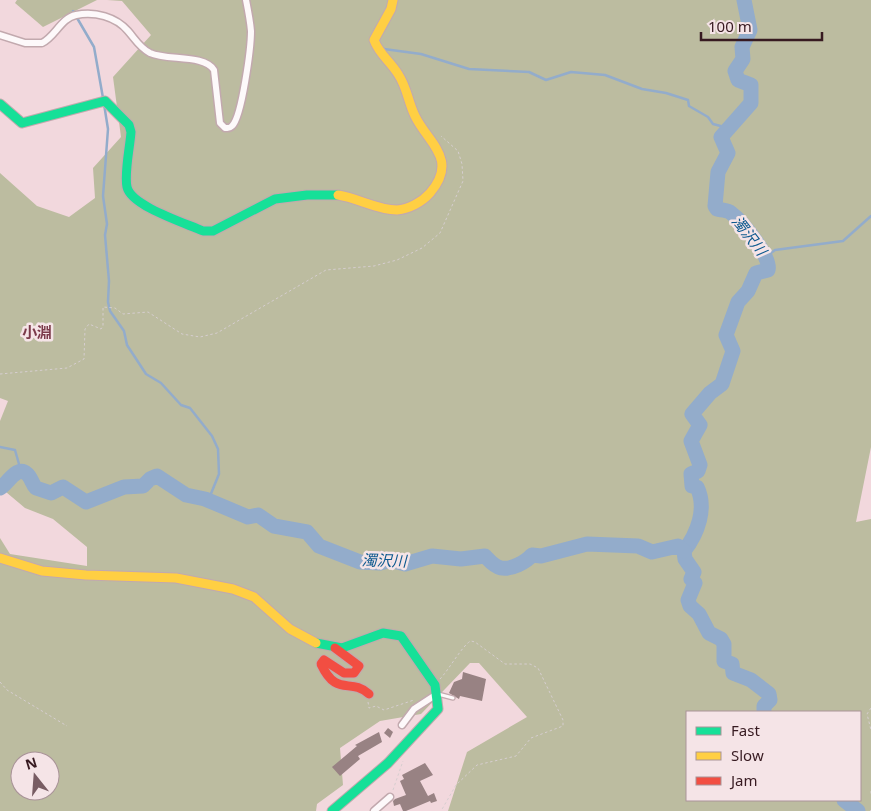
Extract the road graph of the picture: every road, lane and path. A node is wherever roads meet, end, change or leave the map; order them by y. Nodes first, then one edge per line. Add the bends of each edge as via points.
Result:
1 (246, 0) edge
2 (393, 0) edge
3 (0, 34) edge
4 (0, 104) edge
5 (430, 134) junction
6 (0, 374) edge
7 (0, 558) edge
8 (335, 648) junction
9 (0, 682) edge
10 (436, 689) junction
11 (369, 694) joint
12 (453, 698) dead end
13 (427, 699) junction
14 (871, 708) edge
15 (402, 725) dead end
16 (67, 726) dead end
17 (871, 730) edge
18 (404, 760) dead end
19 (871, 791) edge
20 (871, 795) edge
21 (390, 798) joint
22 (332, 811) edge
23 (374, 811) edge
24 (441, 811) edge

1 - 3 street via 251,32 249,58 238,115 229,128 220,123 212,66 150,53 142,49 115,20 95,14 75,15 42,43 25,43
2 - 5 street via 374,40 377,52 396,71 417,122
4 - 5 street via 22,122 105,101 131,132 127,187 132,197 203,231 213,231 282,197 344,196 402,210 421,202 437,186 442,168 440,154
5 - 6 path via 438,134 458,151 463,181 440,233 422,248 374,266 326,270 217,333 200,337 182,334 148,312 123,314 116,308 103,307 101,329 89,324 85,329 84,359 67,368
7 - 8 street via 52,573 176,578 252,595 291,632 310,643
8 - 10 street via 342,649 370,635 394,632 406,642
8 - 11 street via 358,666 354,673 344,673 324,660 321,664 329,678 343,688 361,687
9 - 16 path via 7,690
10 - 12 lane
10 - 13 street
10 - 22 street via 438,709 422,728 362,788
10 - 24 path via 463,645 471,641 505,664 530,664 538,668 563,720 560,728 531,738 516,756 477,765 452,790
11 - 13 path via 369,708 376,706 384,710 411,700
13 - 15 street
14 - 17 path via 867,714
18 - 21 path
19 - 20 path
21 - 23 street

